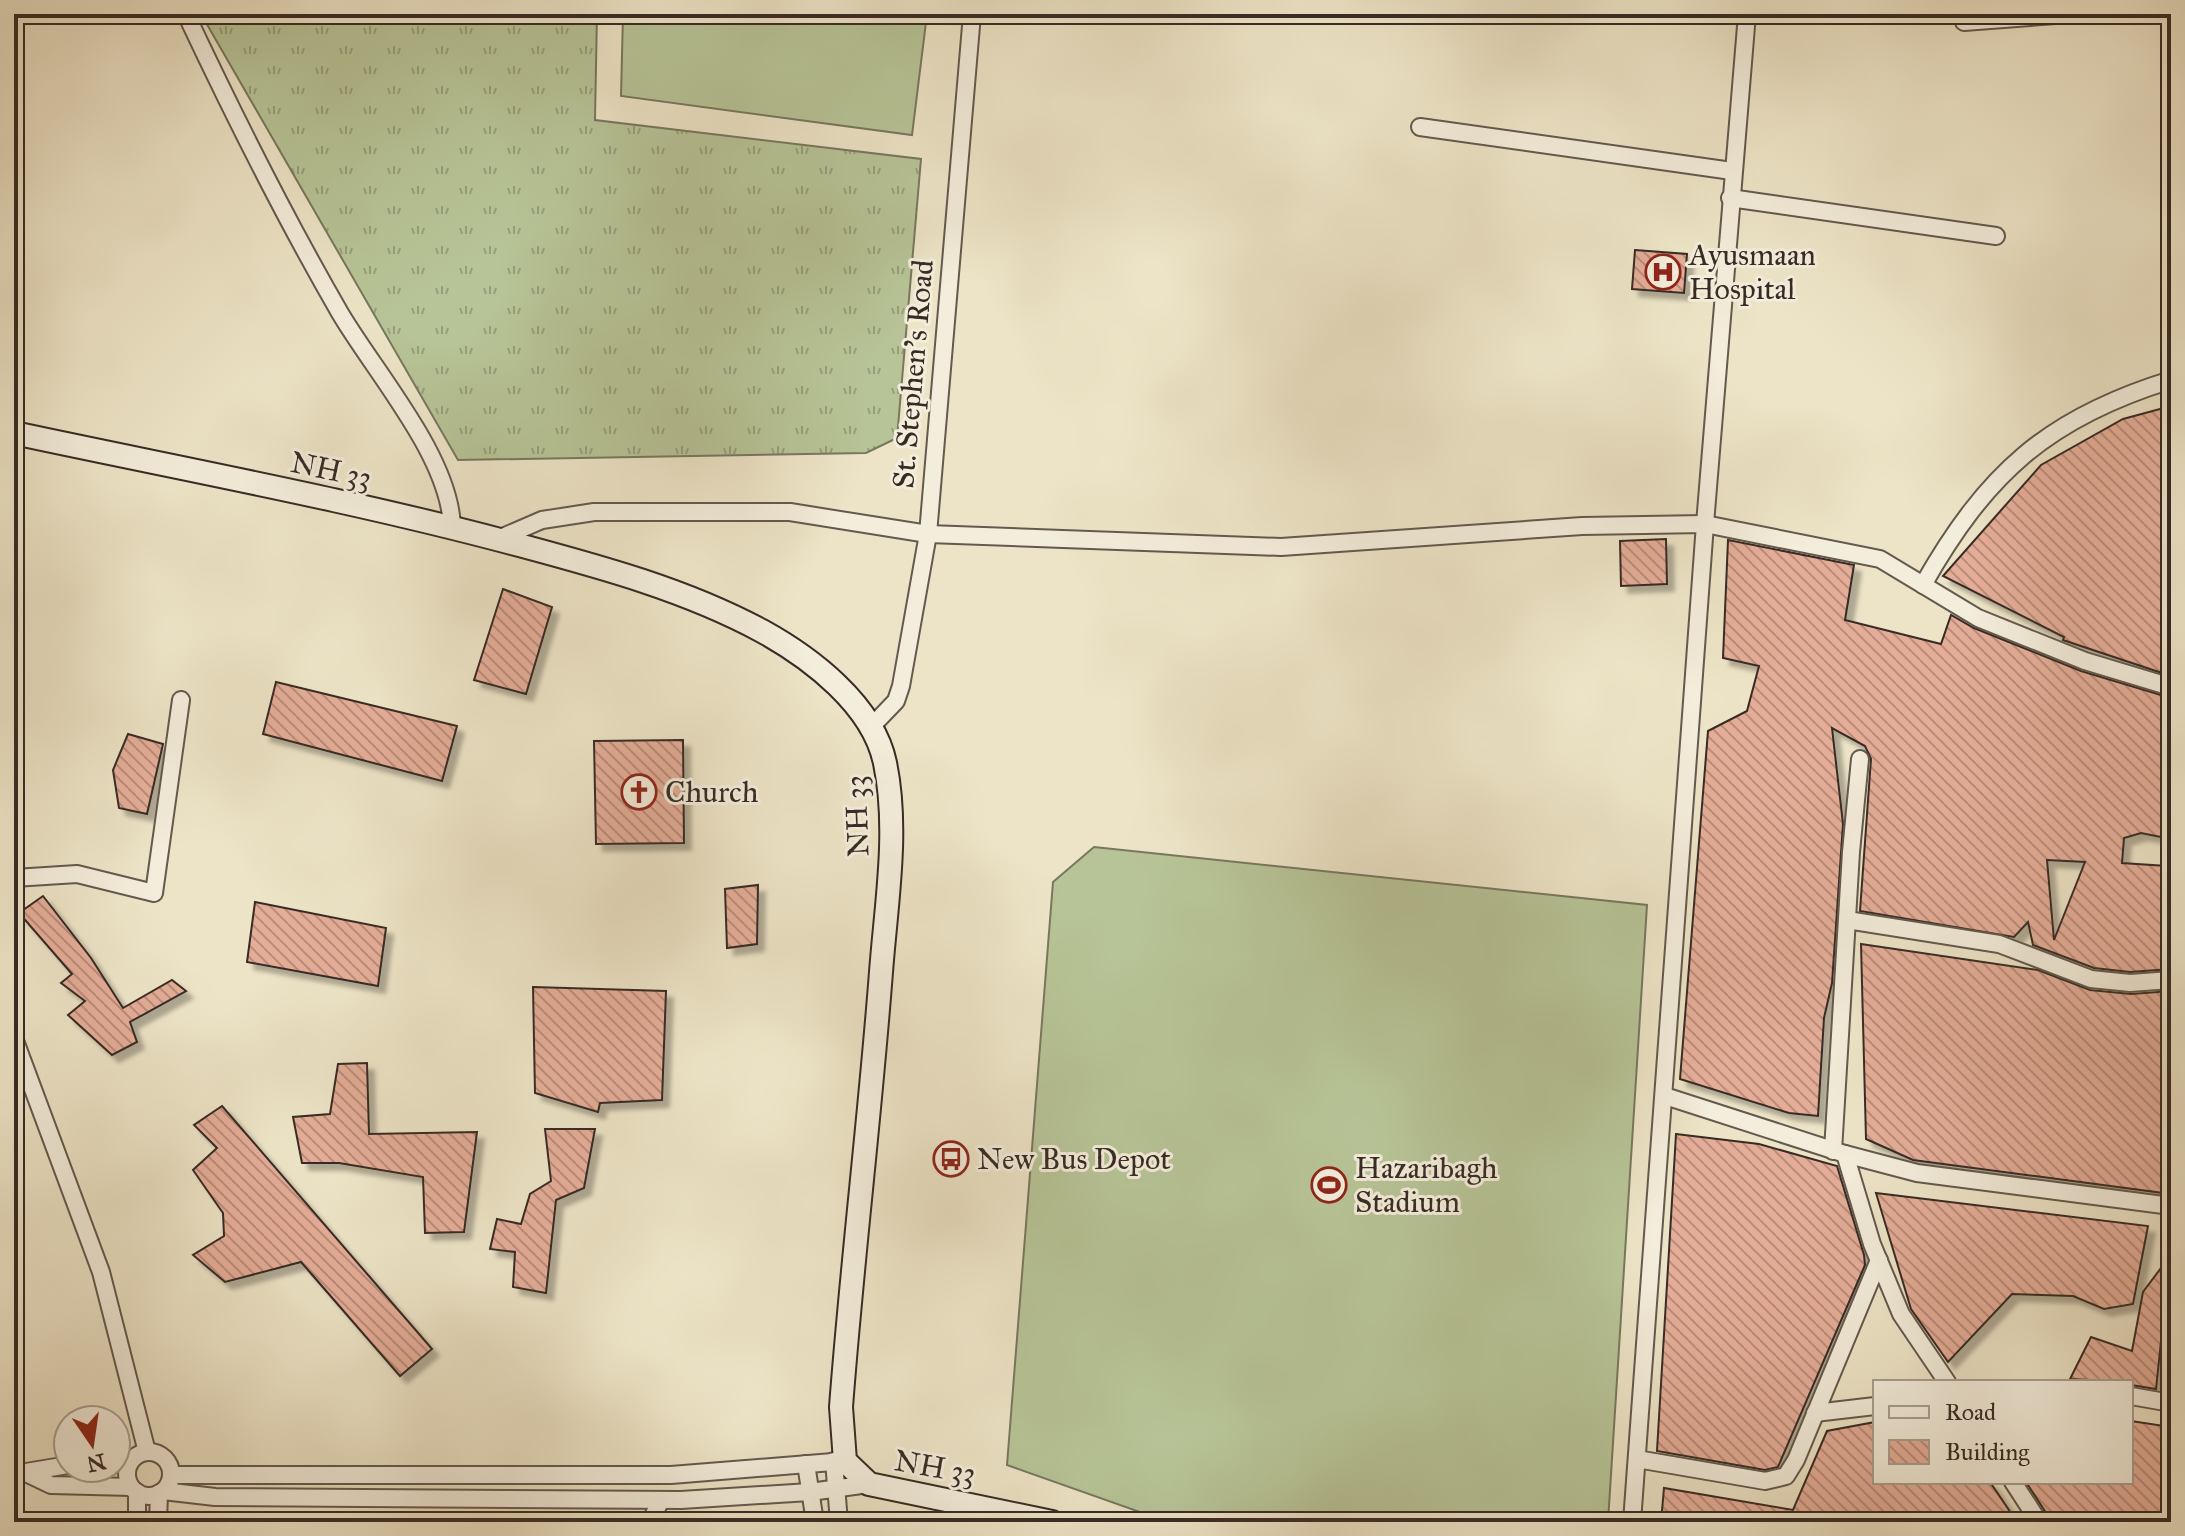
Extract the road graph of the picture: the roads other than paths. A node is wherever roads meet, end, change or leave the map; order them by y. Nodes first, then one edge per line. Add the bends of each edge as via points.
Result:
1 (186, 14) edge
2 (972, 14) edge
3 (1747, 14) edge
4 (2069, 14) edge
5 (1964, 22) dead end
6 (1420, 127) dead end
7 (1732, 171) junction
8 (1730, 198) junction
9 (1996, 236) dead end
10 (2171, 380) edge
11 (14, 433) edge
12 (1705, 524) junction
13 (452, 527) junction
14 (928, 534) junction
15 (498, 539) junction
16 (1923, 585) junction
17 (2171, 687) edge
18 (181, 700) dead end
19 (871, 727) junction
20 (1860, 759) dead end
21 (14, 878) edge
22 (1847, 920) junction
23 (2171, 980) edge
24 (14, 1038) edge
25 (1665, 1096) junction
26 (1839, 1152) junction
27 (2171, 1206) edge
28 (1879, 1260) junction
29 (1946, 1380) edge
30 (2133, 1396) edge
31 (2171, 1403) edge
32 (1873, 1406) edge
33 (1815, 1413) junction
34 (147, 1452) junction
35 (132, 1459) edge
36 (1637, 1459) junction
37 (839, 1461) junction
38 (806, 1464) junction
39 (52, 1465) edge
40 (21, 1474) edge
41 (172, 1475) junction
42 (131, 1484) edge
43 (869, 1484) junction
44 (2014, 1484) edge
45 (134, 1490) junction
46 (837, 1490) junction
47 (161, 1492) junction
48 (810, 1492) junction
49 (661, 1500) junction
50 (137, 1522) edge
51 (158, 1522) edge
52 (650, 1522) edge
53 (815, 1522) edge
54 (839, 1522) edge
55 (1052, 1522) edge
56 (1632, 1522) edge
57 (2039, 1522) edge

1 - 13 street via 246,141 341,314 436,465 451,503
2 - 14 street, St. Stephen's Road
3 - 7 street
4 - 5 street
6 - 7 street
7 - 8 street
8 - 9 street
8 - 12 street
10 - 16 street via 2140,389 2024,452 1952,534
11 - 13 main road, NH 33
12 - 14 street via 1582,526 1281,547
12 - 16 street via 1880,559
12 - 25 street
13 - 15 main road, NH 33
14 - 15 street via 790,512 685,511 568,516 542,520
14 - 19 street, St. Stephen's Road via 901,686 896,701
15 - 19 main road, NH 33 via 633,577 762,631 813,665
16 - 17 street via 1978,618 2085,661
18 - 21 street via 154,893 77,874
19 - 37 main road, NH 33 via 885,759 889,786 887,893
20 - 22 street
22 - 23 street via 1999,944 2091,979
22 - 26 street
24 - 34 street via 101,1272
25 - 26 street
25 - 36 street
26 - 27 street via 1917,1173
26 - 28 street
28 - 29 street via 1901,1314
28 - 33 street
30 - 31 street
32 - 33 street
33 - 36 street via 1791,1469 1779,1480
34 - 35 street
34 - 41 street via 162,1455
36 - 56 street
37 - 38 street
37 - 43 main road, NH 33
37 - 46 street
38 - 41 street via 671,1475
38 - 48 street
39 - 40 street
40 - 45 street via 51,1485
41 - 47 street
42 - 45 street
43 - 46 street
43 - 55 main road, NH 33
44 - 57 street
45 - 47 street
45 - 50 street
46 - 48 street
46 - 54 street
47 - 49 street via 215,1497
47 - 51 street
48 - 49 street
48 - 53 street
49 - 52 street

